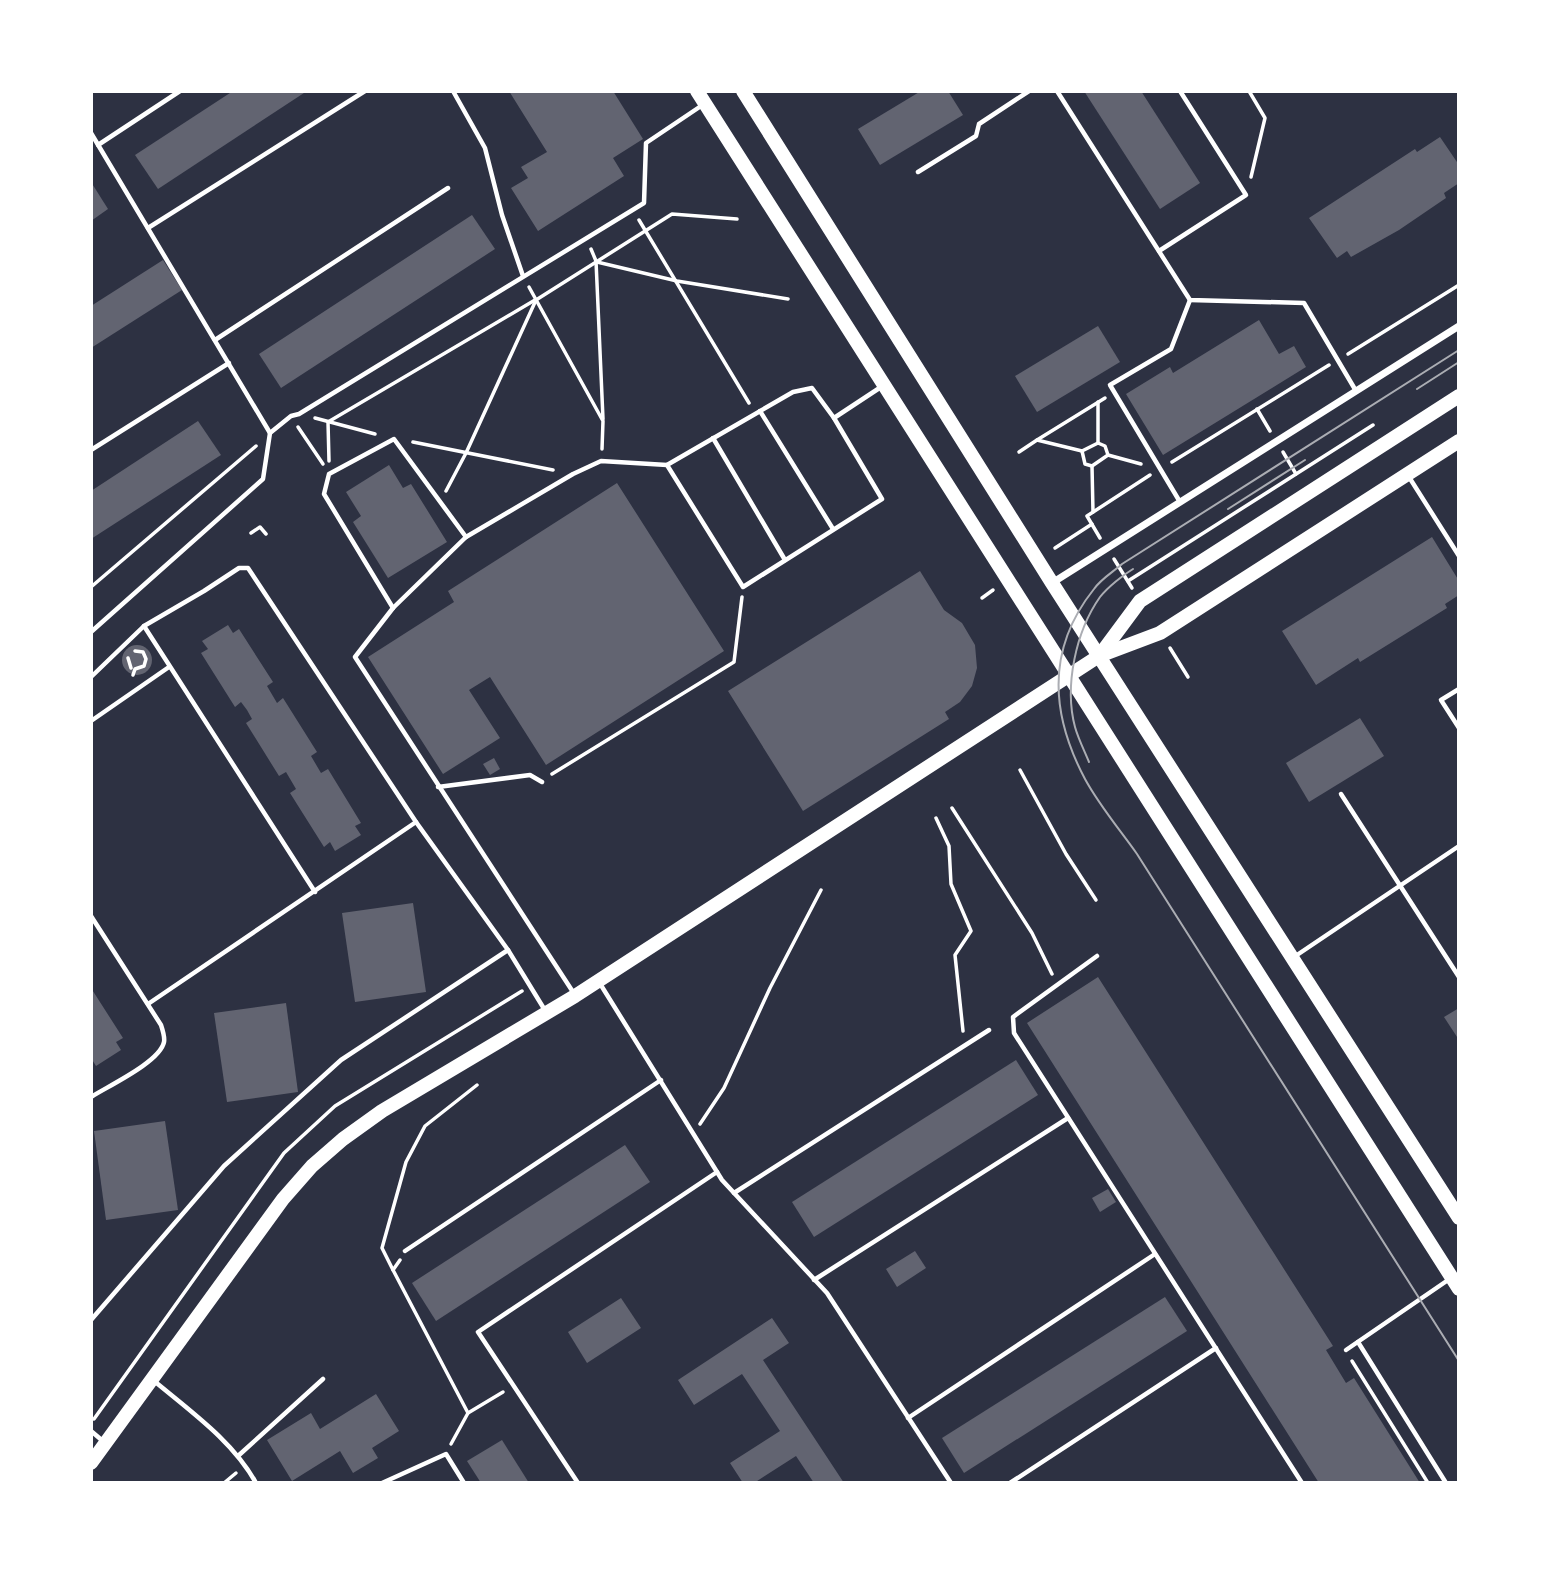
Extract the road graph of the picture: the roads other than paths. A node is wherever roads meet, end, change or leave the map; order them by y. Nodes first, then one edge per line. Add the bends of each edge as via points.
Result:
1 (180, 91) edge
2 (365, 91) edge
3 (453, 91) edge
4 (744, 91) edge
5 (1029, 91) edge
6 (1057, 91) edge
7 (1180, 91) edge
8 (701, 97) edge
9 (91, 133) edge
10 (98, 145) junction
11 (918, 172) dead end
12 (448, 188) dead end
13 (148, 228) junction
14 (1159, 251) junction
15 (523, 276) junction
16 (1191, 300) junction
17 (1459, 326) edge
18 (215, 340) junction
19 (229, 363) junction
20 (884, 385) junction
21 (1357, 392) junction
22 (1459, 396) edge
23 (758, 412) junction
24 (834, 418) junction
25 (270, 433) junction
26 (713, 438) junction
27 (1459, 441) edge
28 (91, 450) edge
29 (667, 465) junction
30 (1408, 474) junction
31 (1180, 502) junction
32 (833, 530) junction
33 (466, 537) junction
34 (1459, 556) edge
35 (785, 560) junction
36 (1052, 583) junction
37 (393, 608) junction
38 (144, 626) junction
39 (91, 632) edge
40 (1100, 656) junction
41 (169, 667) junction
42 (1069, 675) junction
43 (91, 677) edge
44 (1459, 689) edge
45 (91, 721) edge
46 (1459, 728) edge
47 (542, 782) dead end
48 (438, 787) junction
49 (1341, 794) dead end
50 (416, 822) junction
51 (1459, 846) edge
52 (1400, 886) junction
53 (316, 892) junction
54 (91, 916) edge
55 (508, 950) junction
56 (1097, 956) dead end
57 (1293, 958) junction
58 (1459, 977) edge
59 (598, 981) junction
60 (575, 996) junction
61 (148, 1004) junction
62 (547, 1013) junction
63 (989, 1030) dead end
64 (661, 1080) junction
65 (91, 1097) edge
66 (1068, 1118) junction
67 (717, 1172) junction
68 (734, 1193) junction
69 (1459, 1218) edge
70 (405, 1251) road end
71 (1156, 1254) junction
72 (814, 1280) junction
73 (1455, 1283) edge
74 (91, 1320) edge
75 (1357, 1342) junction
76 (1216, 1348) junction
77 (1346, 1350) dead end
78 (323, 1379) dead end
79 (153, 1380) junction
80 (908, 1418) junction
81 (91, 1431) edge
82 (105, 1444) junction
83 (238, 1457) junction
84 (91, 1463) edge
85 (256, 1483) edge
86 (382, 1483) edge
87 (464, 1483) edge
88 (578, 1483) edge
89 (951, 1483) edge
90 (1010, 1483) edge
91 (1302, 1483) edge
92 (1446, 1483) edge

1 - 10 lane
2 - 13 lane
3 - 15 lane via 485,148
4 - 36 main road
5 - 11 lane via 979,124 976,136
6 - 14 lane
7 - 14 lane via 1246,195
8 - 15 lane via 646,143 644,203
8 - 20 main road
9 - 10 lane
10 - 13 lane
12 - 18 lane
13 - 18 lane
14 - 16 lane
15 - 25 lane
16 - 21 lane via 1304,303
16 - 31 lane via 1171,349 1110,385
17 - 21 street
18 - 19 lane
19 - 25 lane
19 - 28 lane
20 - 24 lane
20 - 42 main road
21 - 31 street
22 - 40 main road via 1140,601
23 - 24 lane via 793,391 812,388
23 - 26 lane
23 - 32 lane
24 - 32 lane via 882,499
25 - 39 lane via 263,479
26 - 29 lane
26 - 35 lane
27 - 30 main road
29 - 33 lane via 601,461
29 - 35 lane via 743,587
30 - 34 lane
30 - 40 main road via 1160,633
31 - 36 street
32 - 35 lane
33 - 37 lane
33 - 37 lane via 394,439 329,474 324,494
36 - 40 main road
37 - 48 lane via 355,657
38 - 41 lane
38 - 43 lane
38 - 50 lane via 239,568 248,568
40 - 42 main road
40 - 57 main road
41 - 45 lane
41 - 53 lane
42 - 59 main road
42 - 73 main road
44 - 46 lane via 1441,700
47 - 48 lane via 530,775
48 - 60 lane
49 - 52 lane
50 - 53 lane
50 - 55 lane
51 - 52 lane
52 - 57 lane
52 - 58 lane
53 - 61 lane
54 - 61 lane
55 - 62 lane
55 - 74 lane via 341,1060 224,1166
56 - 66 lane via 1013,1017 1014,1033
57 - 69 main road
59 - 60 main road
59 - 64 lane
60 - 62 main road
61 - 65 lane via 162,1026 160,1052
62 - 79 main road via 382,1111 312,1166 283,1199
63 - 68 lane
64 - 67 lane
64 - 70 lane
66 - 71 lane
66 - 72 lane
67 - 68 lane
67 - 88 lane via 478,1332
68 - 72 lane
71 - 76 lane
71 - 80 lane
72 - 80 lane
73 - 75 lane
75 - 77 lane
75 - 92 lane
76 - 90 lane
76 - 91 lane
78 - 83 lane
79 - 82 main road
79 - 83 lane
80 - 89 lane
81 - 82 lane
82 - 84 main road
83 - 85 lane
86 - 87 lane via 446,1454

